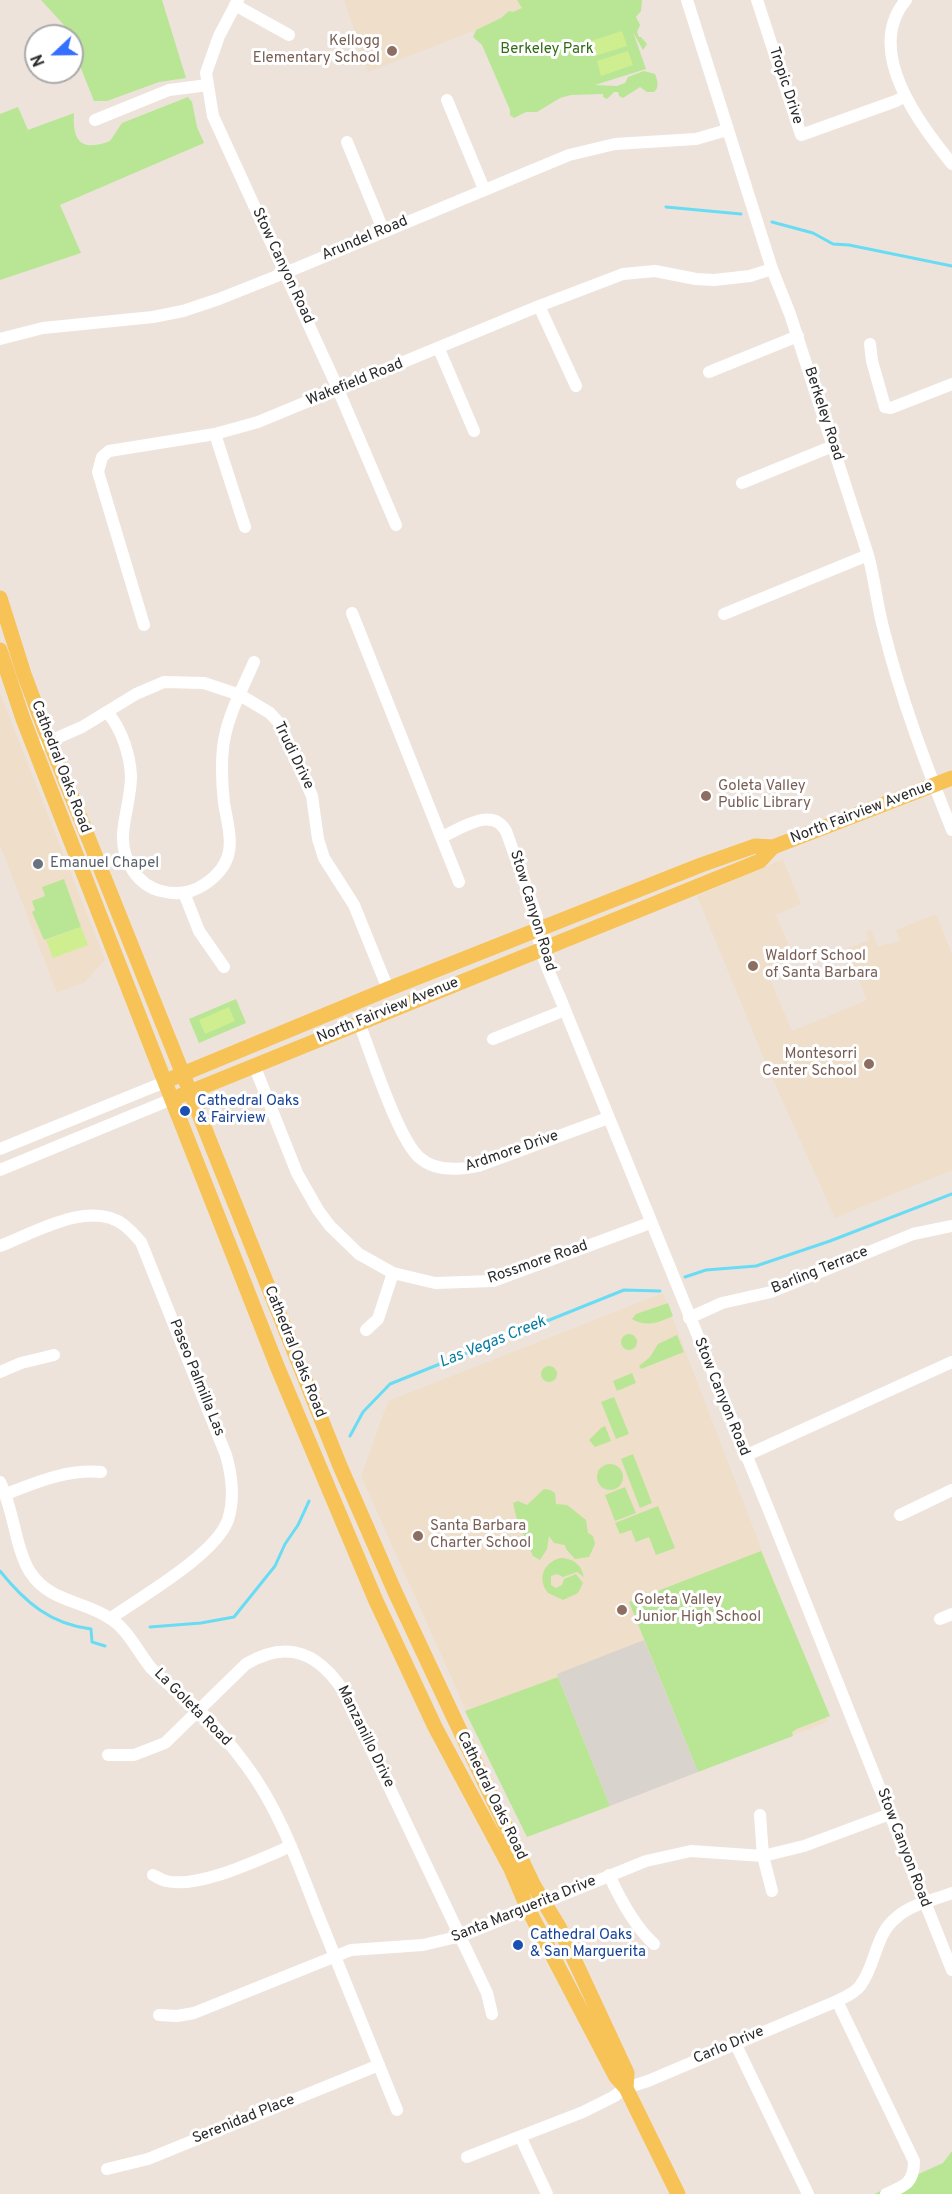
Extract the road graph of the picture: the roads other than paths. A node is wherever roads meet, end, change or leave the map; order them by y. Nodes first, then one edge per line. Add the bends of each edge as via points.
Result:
1 (687, 0) edge
2 (758, 0) edge
3 (906, 0) edge
4 (237, 3) edge
5 (289, 35) dead end
6 (208, 85) junction
7 (905, 96) junction
8 (447, 100) dead end
9 (95, 120) dead end
10 (727, 130) junction
11 (347, 142) dead end
12 (952, 164) edge
13 (484, 189) junction
14 (384, 232) junction
15 (772, 270) junction
16 (285, 273) junction
17 (539, 306) junction
18 (798, 336) junction
19 (0, 339) edge
20 (870, 344) dead end
21 (439, 349) junction
22 (709, 372) dead end
23 (952, 384) edge
24 (576, 386) dead end
25 (338, 390) junction
26 (474, 431) dead end
27 (215, 434) junction
28 (833, 446) junction
29 (742, 483) dead end
30 (396, 525) dead end
31 (245, 527) dead end
32 (868, 555) junction
33 (0, 598) edge
34 (352, 613) dead end
35 (724, 614) dead end
36 (144, 625) dead end
37 (0, 650) edge
38 (254, 662) dead end
39 (5, 683) edge
40 (240, 695) junction
41 (108, 713) junction
42 (50, 742) junction
43 (34, 748) junction
44 (952, 778) edge
45 (935, 785) junction
46 (952, 830) edge
47 (442, 837) junction
48 (773, 847) junction
49 (459, 882) dead end
50 (184, 893) junction
51 (536, 932) junction
52 (541, 948) junction
53 (224, 967) dead end
54 (388, 989) junction
55 (565, 1010) junction
56 (359, 1023) junction
57 (493, 1039) dead end
58 (254, 1065) junction
59 (182, 1075) junction
60 (165, 1082) junction
61 (189, 1092) junction
62 (172, 1099) junction
63 (608, 1118) junction
64 (0, 1149) edge
65 (0, 1170) edge
66 (650, 1223) junction
67 (952, 1226) edge
68 (0, 1246) edge
69 (393, 1273) junction
70 (689, 1318) junction
71 (366, 1330) dead end
72 (54, 1355) dead end
73 (952, 1362) edge
74 (0, 1372) edge
75 (745, 1456) junction
76 (101, 1472) dead end
77 (0, 1482) edge
78 (952, 1490) edge
79 (6, 1494) junction
80 (900, 1515) dead end
81 (111, 1618) junction
82 (199, 1710) junction
83 (108, 1755) dead end
84 (890, 1814) junction
85 (760, 1815) dead end
86 (291, 1846) junction
87 (763, 1856) junction
88 (153, 1875) dead end
89 (609, 1875) junction
90 (772, 1891) dead end
91 (952, 1893) edge
92 (545, 1902) junction
93 (924, 1903) junction
94 (528, 1909) junction
95 (461, 1936) junction
96 (654, 1944) dead end
97 (335, 1955) junction
98 (952, 1970) edge
99 (837, 2001) junction
100 (492, 2014) dead end
101 (159, 2015) dead end
102 (735, 2043) junction
103 (379, 2065) junction
104 (626, 2088) junction
105 (397, 2110) dead end
106 (521, 2138) junction
107 (467, 2157) dead end
108 (107, 2169) dead end
109 (547, 2194) edge
110 (678, 2194) edge
111 (808, 2194) edge
112 (886, 2194) edge

1 - 10 street, Berkeley Road
2 - 7 street, Tropic Drive via 801,135
3 - 7 street via 895,18 891,55
4 - 5 street, Stow Canyon Road
4 - 6 street, Stow Canyon Road via 212,51 206,73
6 - 9 street via 169,90
6 - 16 street, Stow Canyon Road via 218,130
7 - 12 street
8 - 13 street
10 - 13 street, Arundel Road via 682,141 596,147
10 - 15 street, Berkeley Road
11 - 14 street
13 - 14 street, Arundel Road
14 - 16 street, Arundel Road
15 - 17 street, Wakefield Road via 714,280 655,271 623,274
15 - 18 street, Berkeley Road
16 - 19 street, Arundel Road via 183,311 43,328
16 - 25 street, Stow Canyon Road
17 - 21 street, Wakefield Road
17 - 24 street
18 - 22 street
18 - 28 street, Berkeley Road
20 - 23 street via 885,406 891,408
21 - 25 street, Wakefield Road
21 - 26 street
25 - 27 street, Wakefield Road via 258,422
25 - 30 street, Stow Canyon Road
27 - 31 street
27 - 36 street, Wakefield Road via 109,451 98,466
28 - 29 street
28 - 32 street, Berkeley Road
32 - 35 street
32 - 45 street, Berkeley Road via 886,641
33 - 42 main road, Cathedral Oaks Road
34 - 47 street
37 - 39 main road, Cathedral Oaks Road
38 - 40 street
39 - 43 main road, Cathedral Oaks Road
40 - 41 street, Trudi Drive via 204,683 164,682 136,694
40 - 50 street via 227,725 223,757 222,788 231,844 227,860 202,887
40 - 54 street, Trudi Drive via 270,713 280,724 312,796 324,858 354,905
41 - 42 street, Trudi Drive
41 - 50 street via 120,732 131,775 123,836 127,861 142,881 154,889
42 - 43 street, Trudi Drive
42 - 59 main road, Cathedral Oaks Road
43 - 60 main road, Cathedral Oaks Road
44 - 45 main road, North Fairview Avenue
45 - 46 street, Berkeley Road
45 - 48 main road, North Fairview Avenue
47 - 49 street
47 - 51 street, Stow Canyon Road via 483,819 500,822 537,917
48 - 51 main road, North Fairview Avenue via 755,846 701,865
48 - 52 main road, North Fairview Avenue via 760,861
50 - 53 street via 199,931
51 - 52 street, Stow Canyon Road
51 - 54 main road, North Fairview Avenue
52 - 55 street, Stow Canyon Road
52 - 56 main road, North Fairview Avenue
54 - 59 main road, North Fairview Avenue
55 - 57 street
55 - 63 street, Stow Canyon Road
56 - 58 main road, North Fairview Avenue
56 - 63 street, Ardmore Drive via 403,1136 421,1159 433,1165 460,1170 478,1166
58 - 61 main road, North Fairview Avenue
58 - 69 street, Rossmore Road via 297,1173 318,1210 359,1254
59 - 60 main road, North Fairview Avenue
59 - 61 main road, Cathedral Oaks Road
60 - 62 main road, Cathedral Oaks Road
60 - 64 street, North Fairview Avenue
61 - 62 main road, North Fairview Avenue
61 - 92 main road, Cathedral Oaks Road via 332,1448 390,1581 529,1876
62 - 65 street, North Fairview Avenue
62 - 94 main road, Cathedral Oaks Road via 277,1366 376,1601
63 - 66 street, Stow Canyon Road
66 - 69 street, Rossmore Road via 493,1281 435,1283
66 - 70 street, Stow Canyon Road
67 - 70 street, Barling Terrace via 913,1234 771,1292 722,1303
68 - 81 street, Paseo Palmilla Las via 74,1216 108,1218 123,1224 141,1242 226,1455 232,1491 222,1529 184,1568
69 - 71 street via 378,1319
70 - 75 street, Stow Canyon Road
72 - 74 street
73 - 75 street
75 - 84 street, Stow Canyon Road
76 - 79 street via 60,1475
77 - 79 street, La Goleta Road
78 - 80 street
79 - 81 street, La Goleta Road via 30,1572 61,1599
81 - 82 street, La Goleta Road via 153,1670
82 - 83 street, Manzanillo Drive via 165,1743 134,1755
82 - 86 street, La Goleta Road via 248,1767
82 - 95 street, Manzanillo Drive via 246,1664 262,1654 295,1652 333,1674
84 - 87 street, Santa Marguerita Drive via 804,1846
84 - 93 street, Stow Canyon Road
85 - 87 street
86 - 88 street via 208,1877 184,1882
86 - 97 street, La Goleta Road
87 - 89 street, Santa Marguerita Drive via 691,1851 646,1861
87 - 90 street
89 - 92 street, Santa Marguerita Drive
89 - 96 street via 640,1929
91 - 93 street, Carlo Drive
92 - 94 street, Santa Marguerita Drive
92 - 104 main road, Cathedral Oaks Road via 627,2073
93 - 98 street, Stow Canyon Road
93 - 99 street, Carlo Drive via 892,1921 882,1934 859,1988
94 - 95 street, Santa Marguerita Drive
94 - 104 main road, Cathedral Oaks Road via 616,2077
95 - 97 street, Santa Marguerita Drive via 423,1945 373,1947
95 - 100 street, Manzanillo Drive via 487,1993
97 - 101 street, Santa Marguerita Drive via 194,2013
97 - 103 street, La Goleta Road
99 - 102 street, Carlo Drive
99 - 112 street via 914,2161 910,2181
102 - 104 street, Carlo Drive
102 - 111 street
103 - 105 street, La Goleta Road
103 - 108 street, Serenidad Place via 148,2159
104 - 106 street, Carlo Drive via 583,2112
104 - 110 main road, Cathedral Oaks Road
106 - 107 street, Carlo Drive
106 - 109 street

